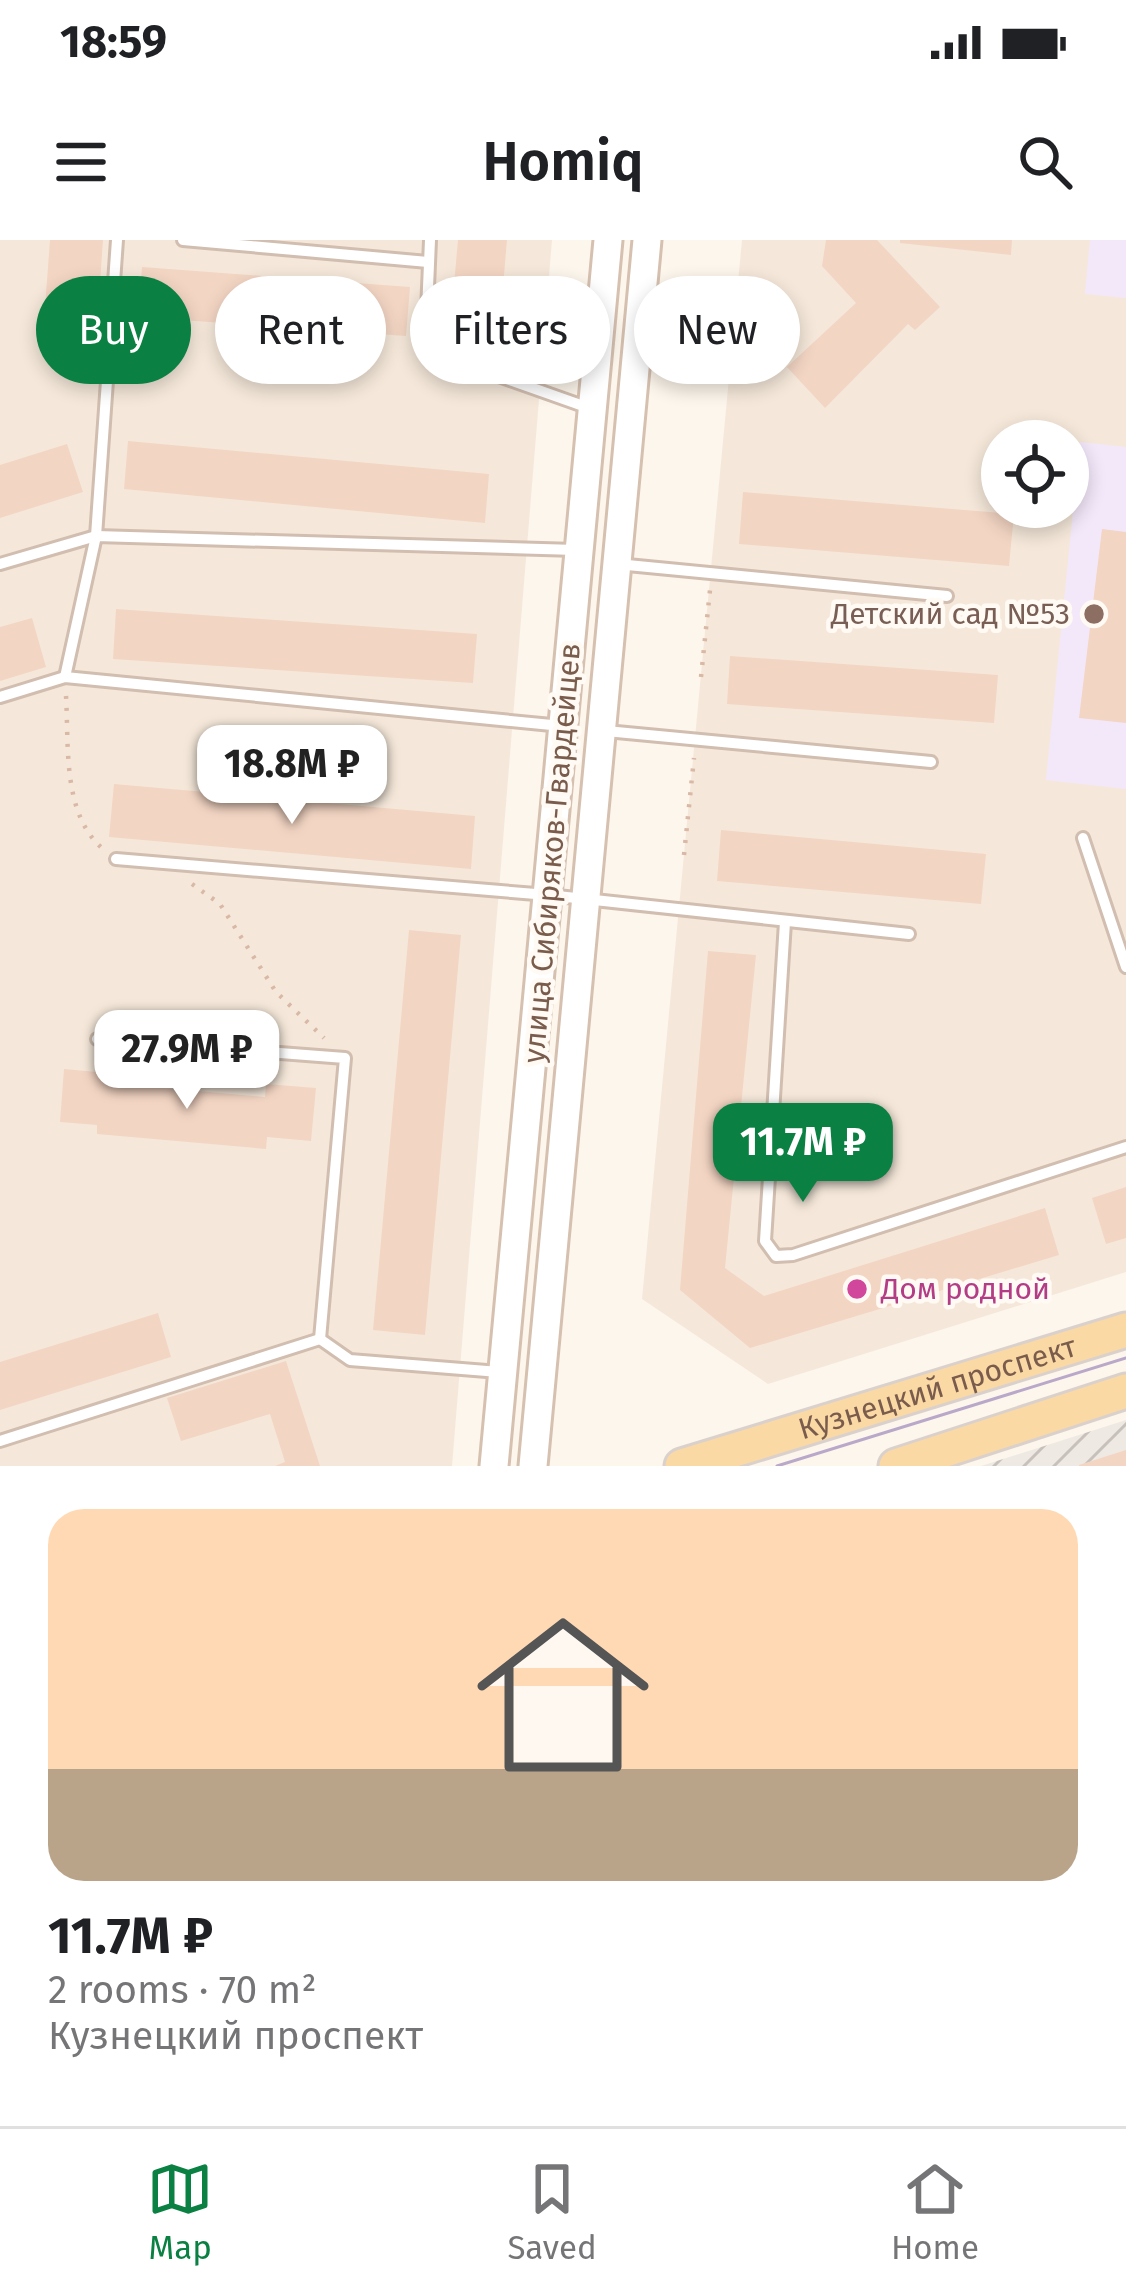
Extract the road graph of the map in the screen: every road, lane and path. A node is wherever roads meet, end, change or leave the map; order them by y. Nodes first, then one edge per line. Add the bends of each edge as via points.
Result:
1 (117, 240) edge
2 (183, 240) edge
3 (430, 240) edge
4 (608, 240) edge
5 (647, 240) edge
6 (428, 262) junction
7 (592, 410) junction
8 (96, 536) junction
9 (580, 550) junction
10 (617, 564) junction
11 (0, 565) edge
12 (712, 572) junction
13 (947, 596) dead end
14 (64, 677) junction
15 (701, 677) dead end
16 (0, 697) edge
17 (565, 727) junction
18 (602, 730) junction
19 (695, 740) junction
20 (931, 762) dead end
21 (1083, 838) dead end
22 (684, 855) dead end
23 (116, 859) joint
24 (164, 863) junction
25 (548, 895) junction
26 (586, 900) junction
27 (785, 922) junction
28 (909, 934) dead end
29 (1126, 967) edge
30 (97, 1039) dead end
31 (345, 1058) junction
32 (1126, 1147) edge
33 (1126, 1330) edge
34 (320, 1339) junction
35 (502, 1373) junction
36 (1126, 1391) edge
37 (0, 1441) edge
38 (494, 1466) edge
39 (533, 1466) edge
40 (682, 1466) edge
41 (896, 1466) edge

1 - 8 lane
2 - 6 lane
3 - 6 lane
4 - 7 main road, улица Сибиряков-Гвардейцев
5 - 10 main road, улица Сибиряков-Гвардейцев
6 - 7 lane via 426,334 456,362
7 - 9 main road, улица Сибиряков-Гвардейцев
8 - 9 lane
8 - 11 lane
8 - 14 lane
9 - 17 main road, улица Сибиряков-Гвардейцев
10 - 12 lane
10 - 18 main road, улица Сибиряков-Гвардейцев
12 - 13 lane
12 - 15 path
14 - 16 lane
14 - 17 lane
14 - 23 path via 71,784 84,832
17 - 25 main road, улица Сибиряков-Гвардейцев
18 - 19 lane
18 - 26 main road, улица Сибиряков-Гвардейцев
19 - 20 lane
19 - 22 path
21 - 29 lane
23 - 24 lane
24 - 25 lane
24 - 31 path via 220,904 276,992
25 - 26 lane
25 - 35 main road, улица Сибиряков-Гвардейцев
26 - 27 lane
26 - 39 main road, улица Сибиряков-Гвардейцев
27 - 28 lane
27 - 32 lane via 765,1240 776,1256
30 - 31 lane
31 - 34 lane
33 - 40 main road, Кузнецкий проспект
34 - 35 lane via 350,1360
34 - 37 lane
35 - 38 main road, улица Сибиряков-Гвардейцев
36 - 41 main road, Кузнецкий проспект

